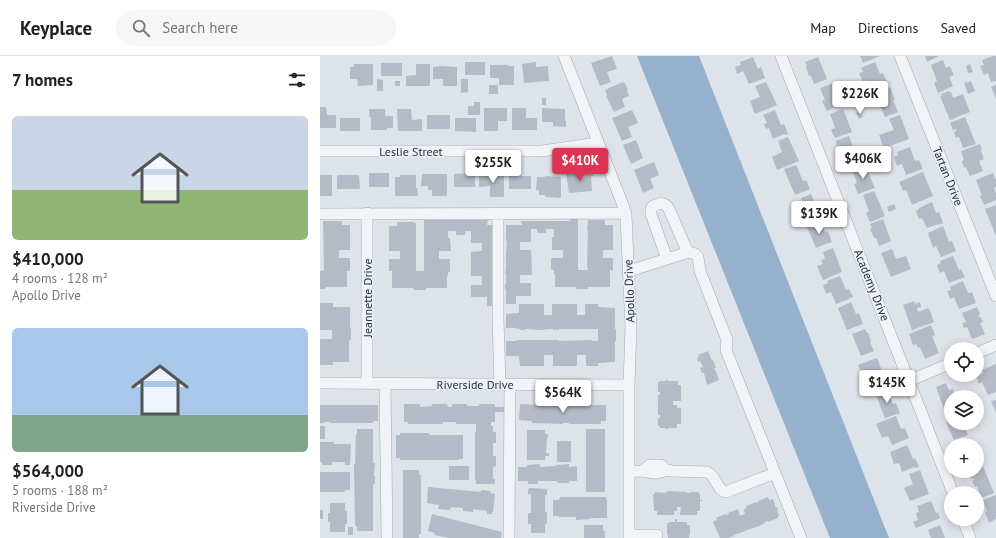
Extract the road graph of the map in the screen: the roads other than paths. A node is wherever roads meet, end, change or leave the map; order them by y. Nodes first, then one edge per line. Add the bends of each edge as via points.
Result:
1 (564, 56) edge
2 (781, 56) edge
3 (900, 56) edge
4 (598, 143) junction
5 (320, 152) edge
6 (367, 213) junction
7 (626, 213) junction
8 (320, 214) edge
9 (498, 214) junction
10 (688, 253) junction
11 (667, 259) junction
12 (629, 271) junction
13 (996, 296) edge
14 (996, 344) edge
15 (984, 349) edge
16 (944, 367) edge
17 (910, 381) junction
18 (320, 383) edge
19 (367, 383) junction
20 (385, 383) junction
21 (505, 384) junction
22 (630, 385) junction
23 (629, 472) junction
24 (775, 473) junction
25 (950, 486) edge
26 (966, 526) edge
27 (657, 535) dead end
28 (387, 536) dead end
29 (629, 536) edge
30 (509, 538) edge
31 (801, 538) edge
32 (970, 538) edge

1 - 4 street, Apollo Drive
2 - 17 street, Academy Drive
3 - 13 street, Tartan Drive
4 - 5 street, Leslie Street via 542,151
4 - 7 street, Apollo Drive
6 - 8 street
6 - 9 street
6 - 19 street, Jeannette Drive
7 - 9 street
7 - 12 street, Apollo Drive
9 - 21 street via 498,320
10 - 11 street
10 - 11 street via 667,205 660,203 652,207 651,214
10 - 24 street via 698,257 700,271 727,340 726,350
11 - 12 street
12 - 22 street, Apollo Drive
14 - 15 street
16 - 17 street
17 - 25 street, Academy Drive
18 - 19 street, Riverside Drive
19 - 20 street, Riverside Drive
20 - 21 street, Riverside Drive
20 - 28 street
21 - 22 street, Riverside Drive
21 - 30 street
22 - 23 street, Apollo Drive
23 - 24 street via 707,472 714,477 720,489 726,492
23 - 29 street, Apollo Drive
24 - 31 street
26 - 32 street
27 - 29 street

